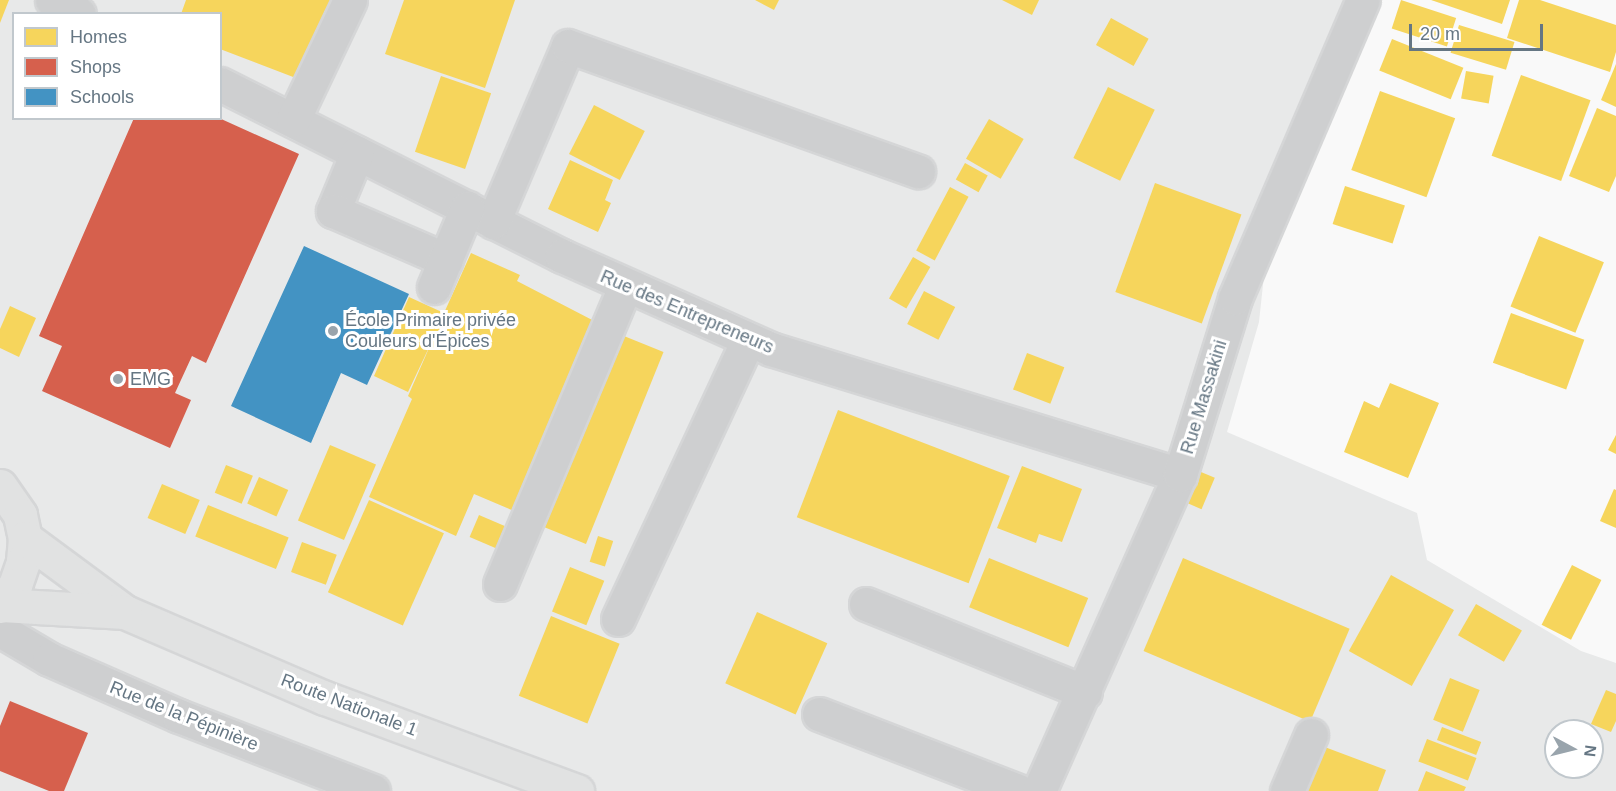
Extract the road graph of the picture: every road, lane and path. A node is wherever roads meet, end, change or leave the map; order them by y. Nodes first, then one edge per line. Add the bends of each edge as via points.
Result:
1 (52, 0) edge
2 (350, 0) edge
3 (1363, 0) edge
4 (75, 12) edge
5 (222, 85) edge
6 (292, 120) junction
7 (357, 153) junction
8 (918, 171) dead end
9 (480, 215) junction
10 (626, 287) junction
11 (748, 340) junction
12 (1180, 475) junction
13 (0, 486) edge
14 (25, 538) junction
15 (500, 584) dead end
16 (866, 603) dead end
17 (125, 612) junction
18 (0, 614) edge
19 (618, 619) dead end
20 (1085, 692) junction
21 (819, 714) dead end
22 (1311, 735) dead end
23 (373, 791) edge
24 (577, 791) edge
25 (1019, 791) edge
26 (1039, 791) edge
27 (1287, 791) edge

1 - 4 street
2 - 6 street
3 - 12 street, Rue Massakini via 1235,298
5 - 6 street, Rue des Entrepreneurs
6 - 7 street, Rue des Entrepreneurs
7 - 9 street, Rue des Entrepreneurs
7 - 9 street via 333,211 440,274
8 - 9 street via 568,46
9 - 10 street, Rue des Entrepreneurs
10 - 11 street, Rue des Entrepreneurs
10 - 15 street
11 - 12 street, Rue des Entrepreneurs
11 - 19 street
12 - 20 street, Rue Massakini
13 - 14 main road via 20,515
14 - 17 main road, Route Nationale 1
14 - 18 main road via 23,562
16 - 20 street
17 - 18 main road, Route Nationale 1
17 - 24 main road, Route Nationale 1 via 325,698
18 - 23 street, Rue de la Pépinière via 49,659 178,716
20 - 26 street, Rue Massakini
21 - 25 street
22 - 27 street

